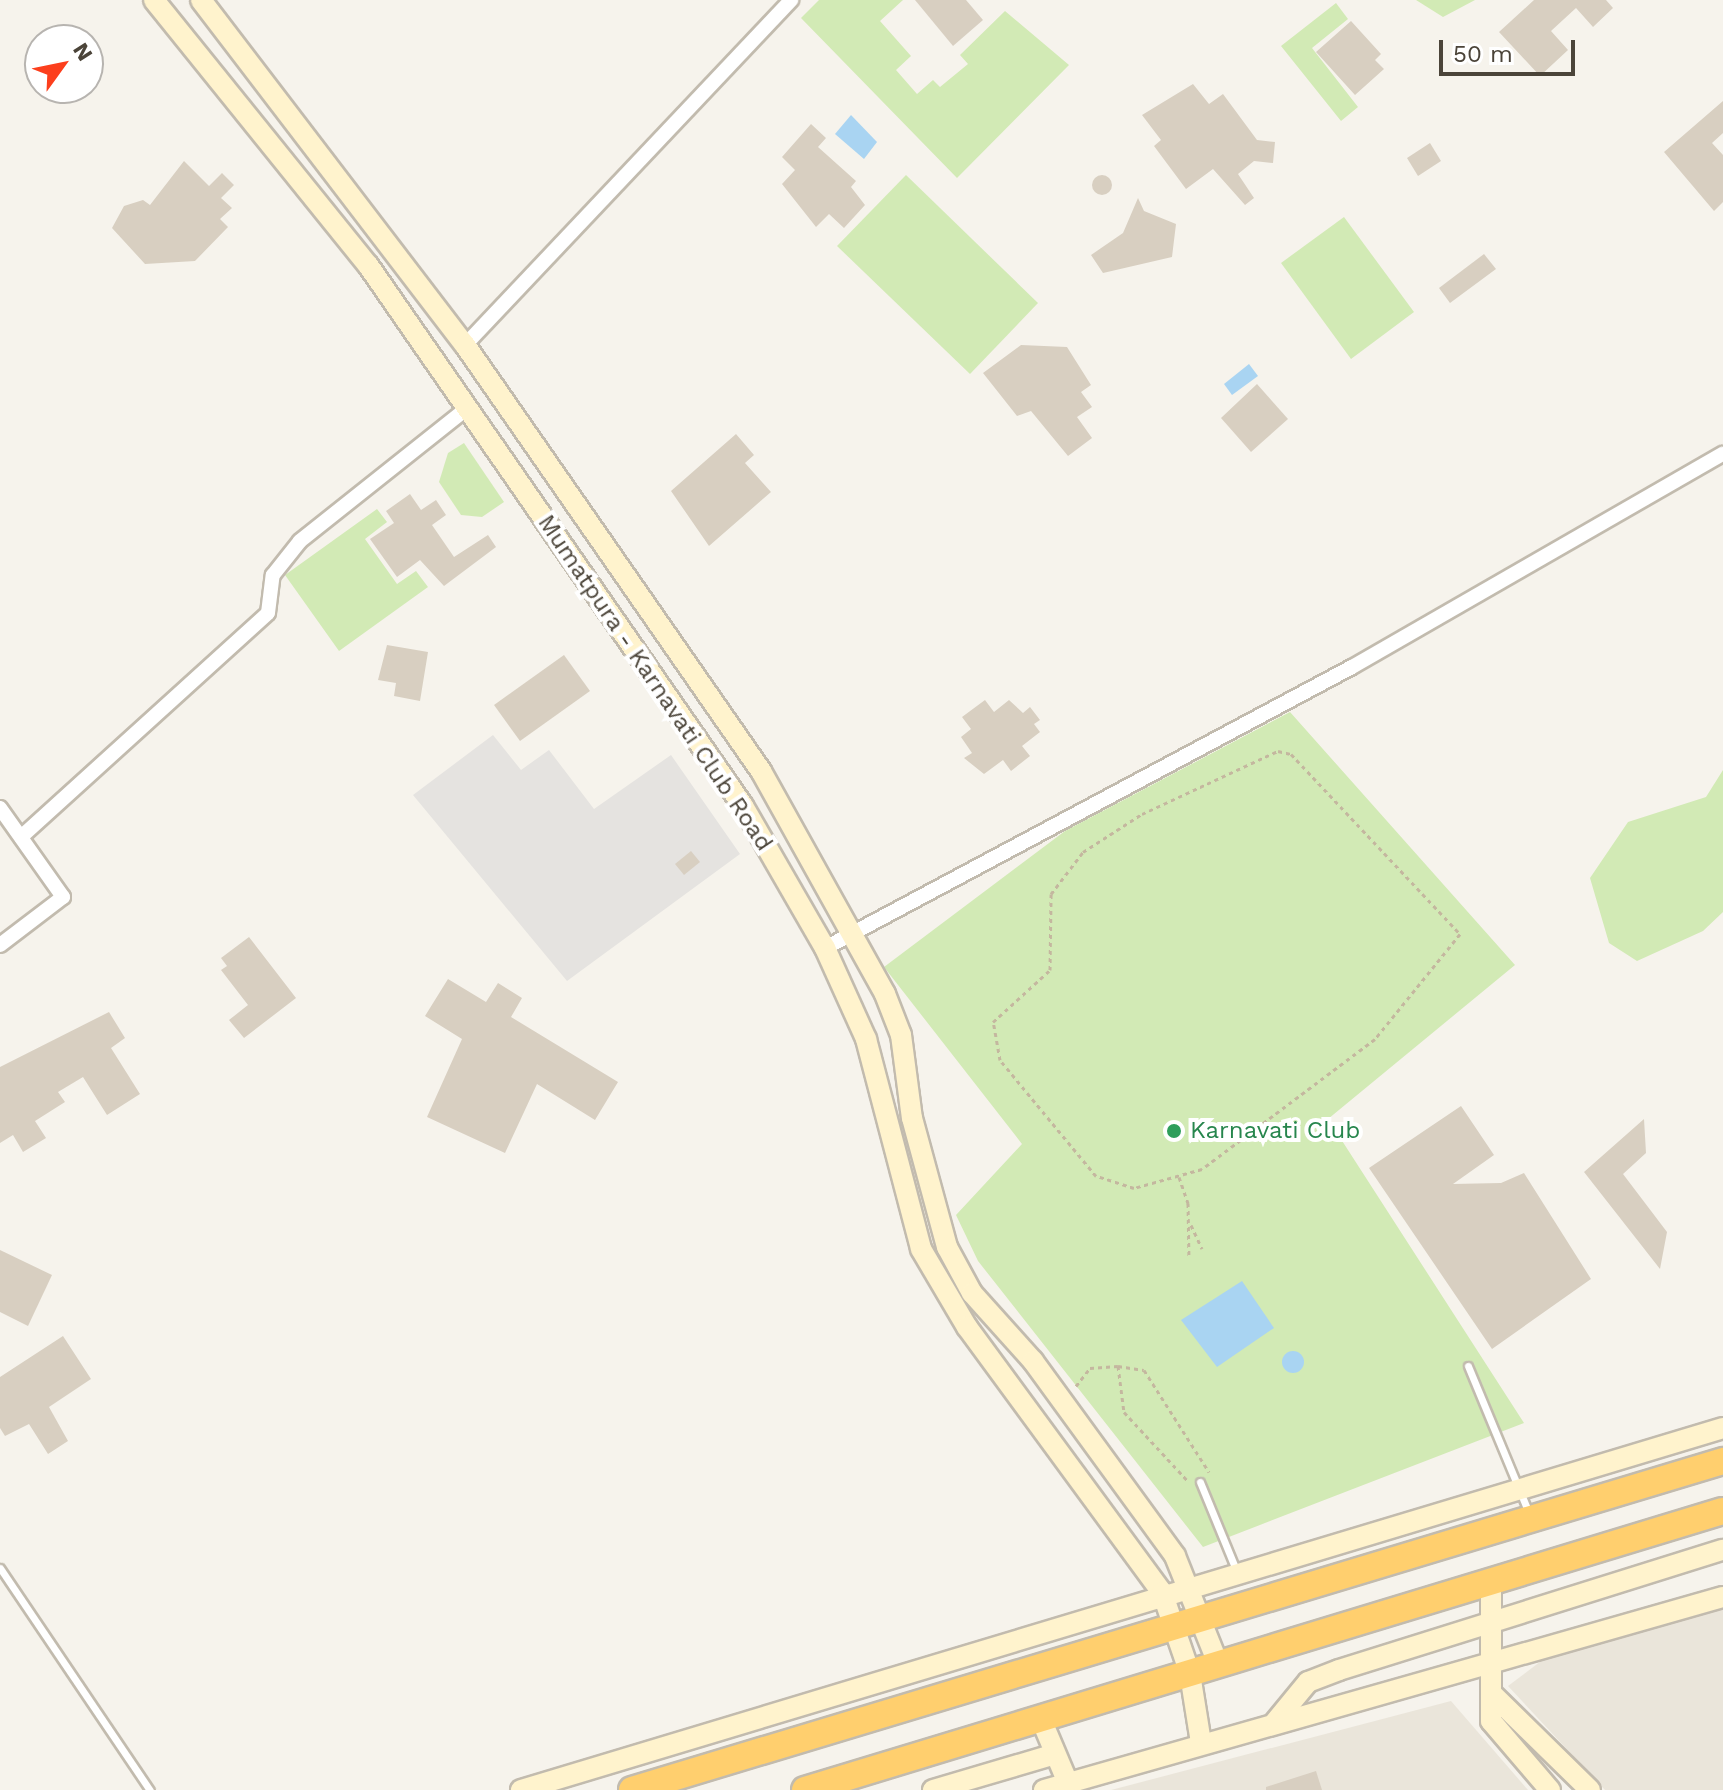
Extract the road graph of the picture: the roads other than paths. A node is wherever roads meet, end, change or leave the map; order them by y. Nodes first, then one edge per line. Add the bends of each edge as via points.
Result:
1 (154, 0) edge
2 (201, 0) edge
3 (791, 0) edge
4 (465, 345) junction
5 (467, 408) junction
6 (1723, 454) edge
7 (0, 808) edge
8 (21, 837) junction
9 (851, 934) junction
10 (0, 945) edge
11 (825, 948) junction
12 (1468, 1366) dead end
13 (1723, 1428) edge
14 (1723, 1461) edge
15 (1200, 1482) road end
16 (1520, 1489) junction
17 (1723, 1511) edge
18 (1531, 1519) junction
19 (1723, 1550) edge
20 (0, 1568) edge
21 (1237, 1573) junction
22 (1491, 1583) junction
23 (1192, 1584) junction
24 (1162, 1592) junction
25 (1723, 1597) edge
26 (1204, 1618) junction
27 (1490, 1625) junction
28 (1176, 1626) junction
29 (1492, 1658) junction
30 (1219, 1666) junction
31 (1190, 1674) junction
32 (1492, 1694) junction
33 (1041, 1719) junction
34 (1275, 1722) junction
35 (1201, 1743) junction
36 (1055, 1754) junction
37 (1068, 1783) junction
38 (150, 1790) edge
39 (521, 1790) edge
40 (632, 1790) edge
41 (805, 1790) edge
42 (933, 1790) edge
43 (1044, 1790) edge
44 (1550, 1790) edge
45 (1590, 1790) edge

1 - 5 street, Mumatpura - Karnavati Club Road via 368,265
2 - 4 street, Mumatpura - Karnavati Club Road
3 - 4 street
4 - 9 street, Mumatpura - Karnavati Club Road via 761,771
5 - 8 street via 300,541 273,575 268,613
5 - 11 street, Mumatpura - Karnavati Club Road via 743,806
6 - 9 street via 1352,667
7 - 8 street
8 - 10 street via 63,897
9 - 11 street
9 - 23 street, Mumatpura - Karnavati Club Road via 901,1035 912,1118 947,1247 972,1293 1033,1361
11 - 24 street, Mumatpura - Karnavati Club Road via 866,1039 921,1249 967,1327
12 - 16 lane
13 - 16 street
14 - 18 highway
15 - 21 lane
16 - 18 lane
16 - 21 street
17 - 22 highway
18 - 26 highway
19 - 27 street
20 - 38 lane
21 - 23 street
22 - 27 street
22 - 30 highway
23 - 24 street
23 - 26 street, Mumatpura - Karnavati Club Road
24 - 28 street, Mumatpura - Karnavati Club Road
24 - 39 street
25 - 29 street
26 - 28 highway
26 - 30 street, Mumatpura - Karnavati Club Road
27 - 29 street
27 - 34 street via 1308,1682
28 - 31 street, Mumatpura - Karnavati Club Road
28 - 40 highway
29 - 32 street
29 - 34 street
30 - 31 highway
31 - 33 highway
31 - 35 street, Mumatpura - Karnavati Club Road
32 - 44 street via 1491,1721
32 - 45 street
33 - 36 street
33 - 41 highway
34 - 35 street
35 - 37 street
36 - 37 street
36 - 42 street
37 - 43 street

